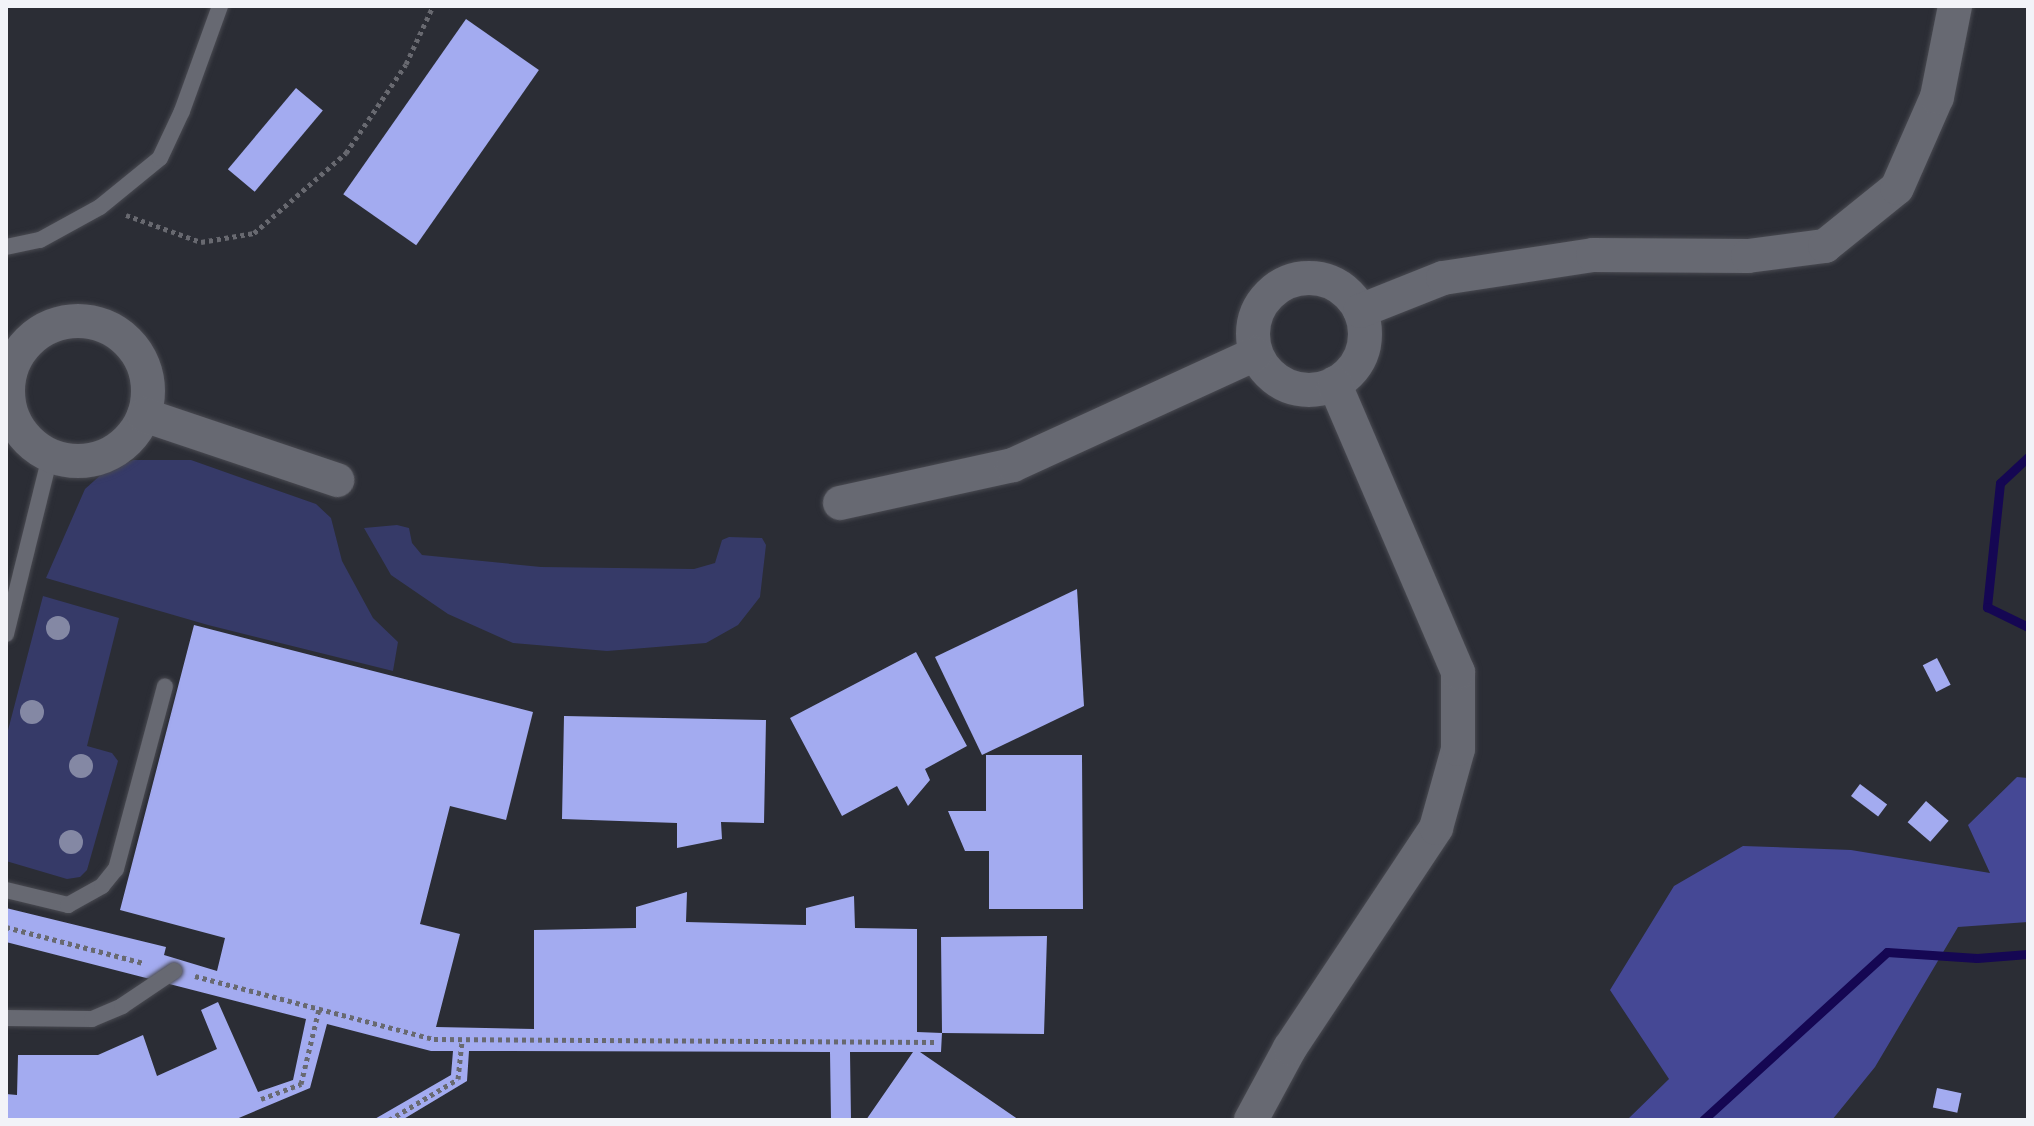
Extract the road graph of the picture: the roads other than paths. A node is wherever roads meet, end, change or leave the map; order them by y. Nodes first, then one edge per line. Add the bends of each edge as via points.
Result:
1 (220, 6) edge
2 (1955, 6) edge
3 (6, 247) edge
4 (1360, 311) junction
5 (1256, 354) junction
6 (6, 383) edge
7 (1334, 383) junction
8 (144, 415) junction
9 (50, 456) junction
10 (337, 480) dead end
11 (840, 503) dead end
12 (6, 634) edge
13 (165, 686) dead end
14 (6, 890) edge
15 (174, 971) road end
16 (6, 1018) edge
17 (1251, 1120) edge

1 - 3 lane via 160,158 110,200 40,240
2 - 4 street via 1937,97 1897,188 1825,246 1748,256 1593,255 1443,278
4 - 5 street via 1350,295 1317,278 1280,285 1256,311
4 - 7 street via 1364,348 1356,365
5 - 7 street via 1274,378 1289,387 1308,390
5 - 11 street via 1013,465
6 - 8 street via 13,360 28,340 71,320 95,322 134,348 149,393
6 - 9 street via 16,427
7 - 17 street via 1458,672 1458,749 1436,828 1290,1048
8 - 9 street via 116,450 95,459
8 - 10 street
9 - 12 lane
13 - 14 lane via 116,869 102,886 68,905
15 - 16 lane via 92,1019

